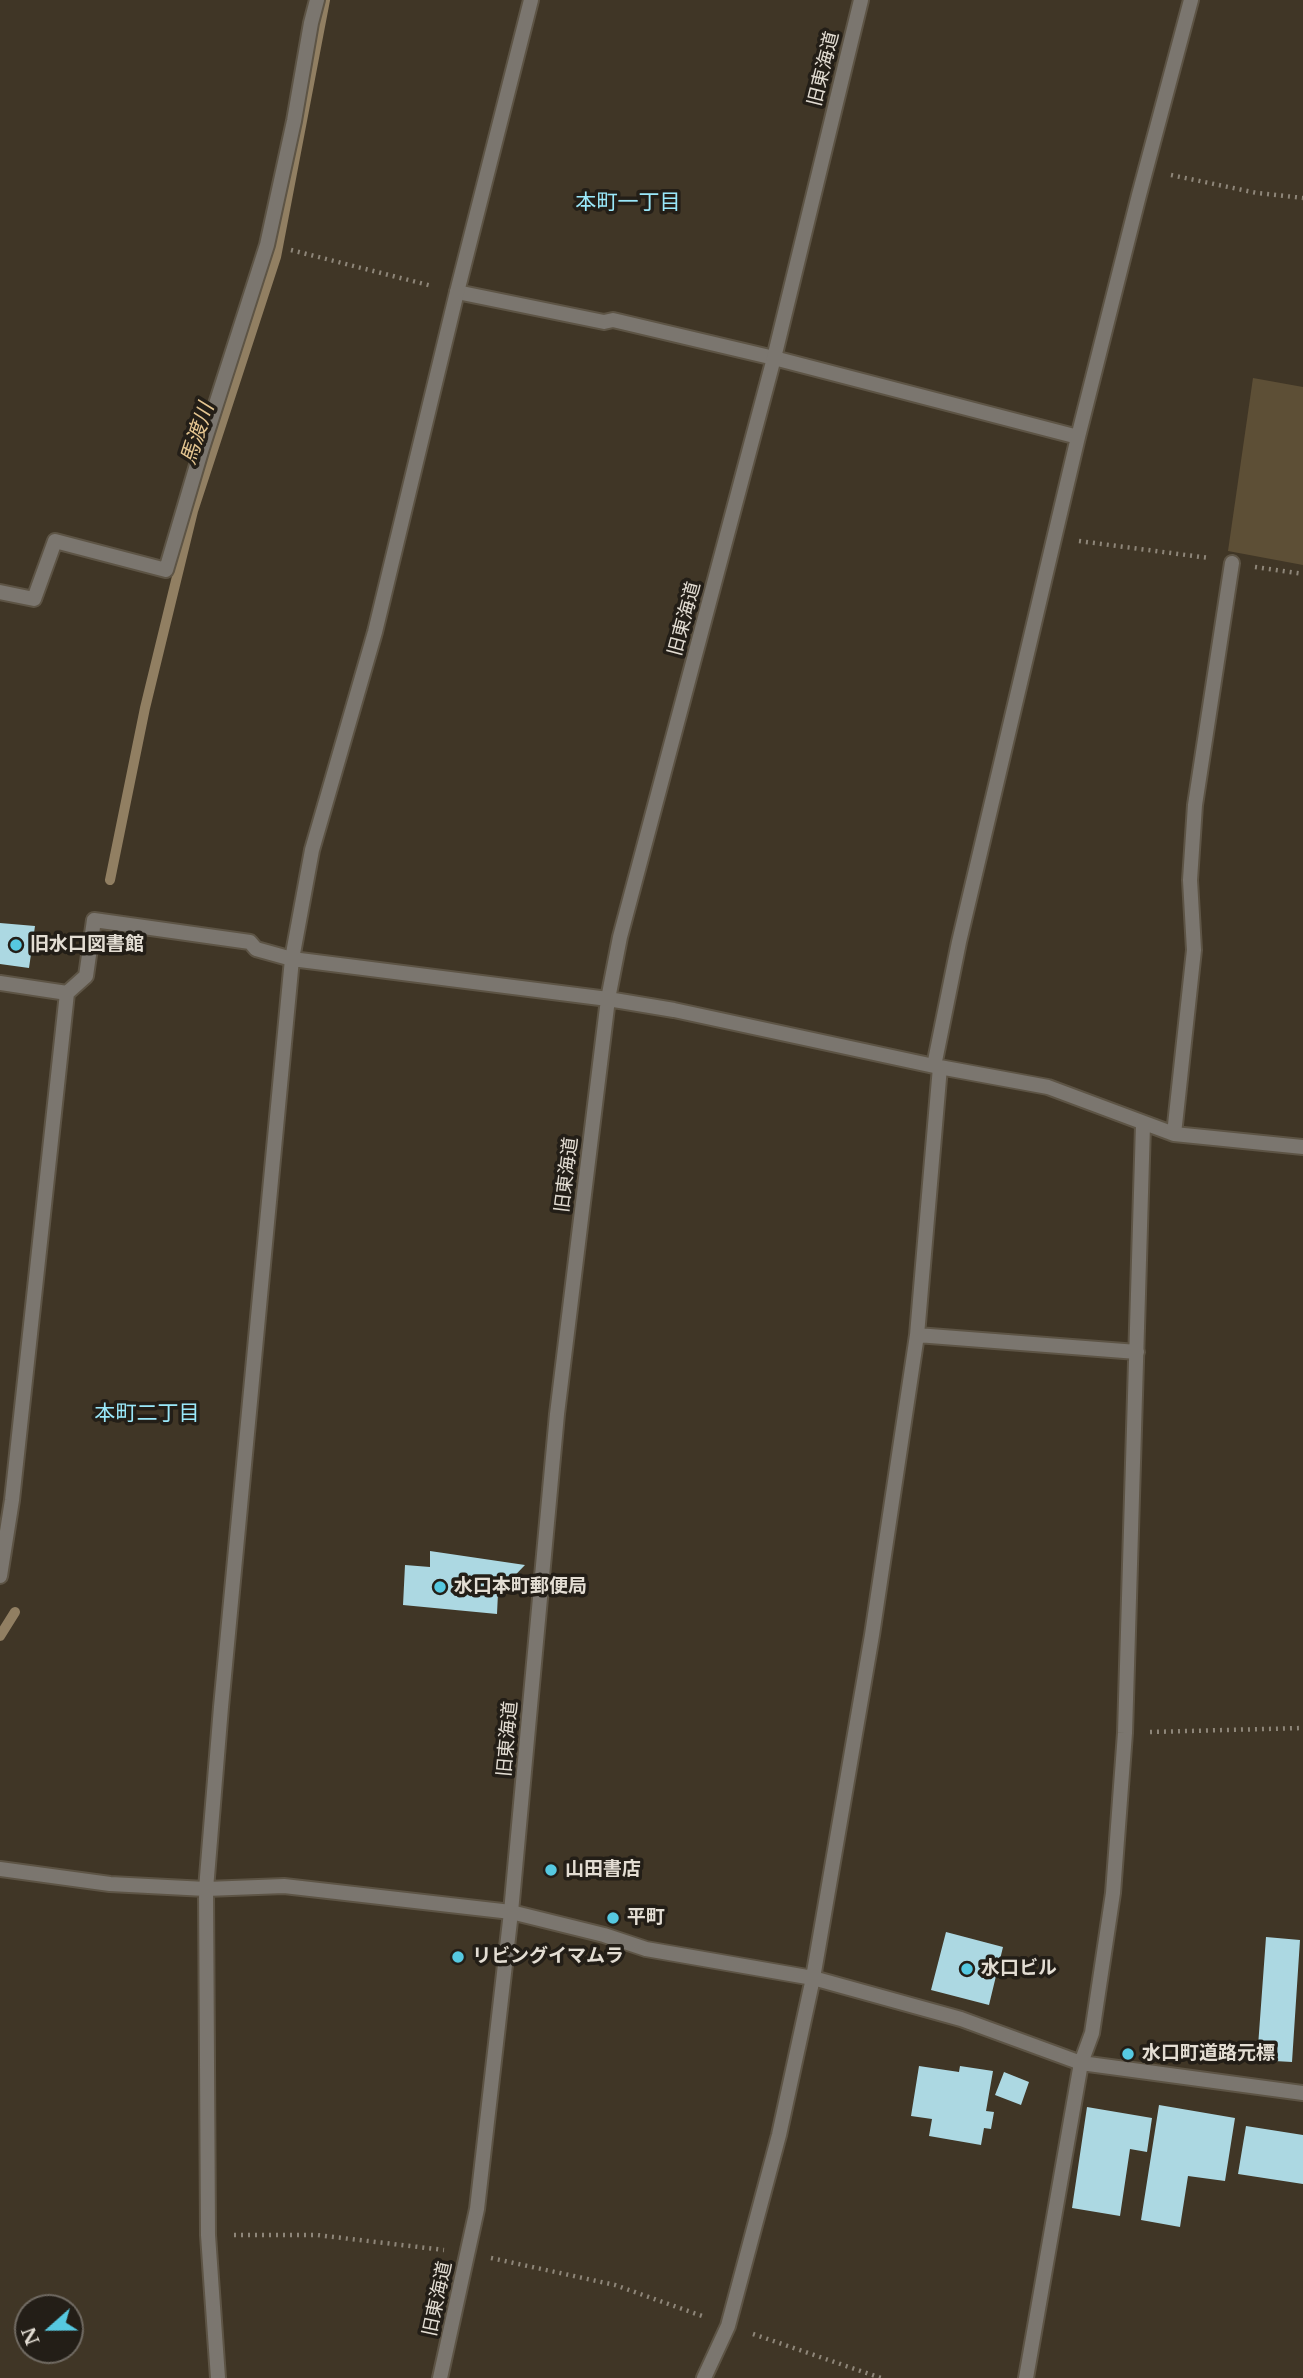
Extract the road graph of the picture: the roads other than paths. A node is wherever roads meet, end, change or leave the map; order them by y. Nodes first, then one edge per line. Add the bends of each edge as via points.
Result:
1 (317, 0) edge
2 (531, 0) edge
3 (862, 0) edge
4 (1191, 0) edge
5 (457, 292) junction
6 (774, 358) junction
7 (1078, 436) junction
8 (1232, 563) road end
9 (0, 592) edge
10 (292, 959) junction
11 (0, 983) edge
12 (67, 993) junction
13 (608, 999) junction
14 (937, 1066) junction
15 (1143, 1125) junction
16 (1174, 1134) junction
17 (1303, 1147) edge
18 (917, 1335) junction
19 (1136, 1352) junction
20 (0, 1576) edge
21 (0, 1869) edge
22 (206, 1889) junction
23 (512, 1912) junction
24 (813, 1978) junction
25 (1080, 2063) junction
26 (1303, 2093) edge
27 (218, 2378) edge
28 (440, 2378) edge
29 (704, 2378) edge
30 (1026, 2378) edge

1 - 9 street via 267,245 166,570 55,541 34,598
2 - 5 street
3 - 6 street, 旧東海道
4 - 7 street
5 - 6 street via 604,322 613,320
5 - 10 street via 375,632 312,850
6 - 7 street
6 - 13 street, 旧東海道 via 620,937
7 - 14 street via 959,942
8 - 16 street via 1195,805 1194,950
10 - 12 street via 256,949 250,942 94,920 86,976
10 - 13 street
10 - 22 street
11 - 12 street
12 - 20 street
13 - 14 street
13 - 23 street, 旧東海道 via 557,1414
14 - 15 street via 1048,1087
14 - 18 street
15 - 16 street
15 - 19 street
16 - 17 street
18 - 19 street
18 - 24 street
19 - 25 street via 1125,1733 1113,1894 1092,2033
21 - 22 street via 110,1884
22 - 23 street via 284,1886
22 - 27 street via 208,2235
23 - 24 street via 646,1949
23 - 28 street, 旧東海道 via 477,2209
24 - 25 street via 961,2019
24 - 29 street via 779,2135 728,2326
25 - 26 street
25 - 30 street

